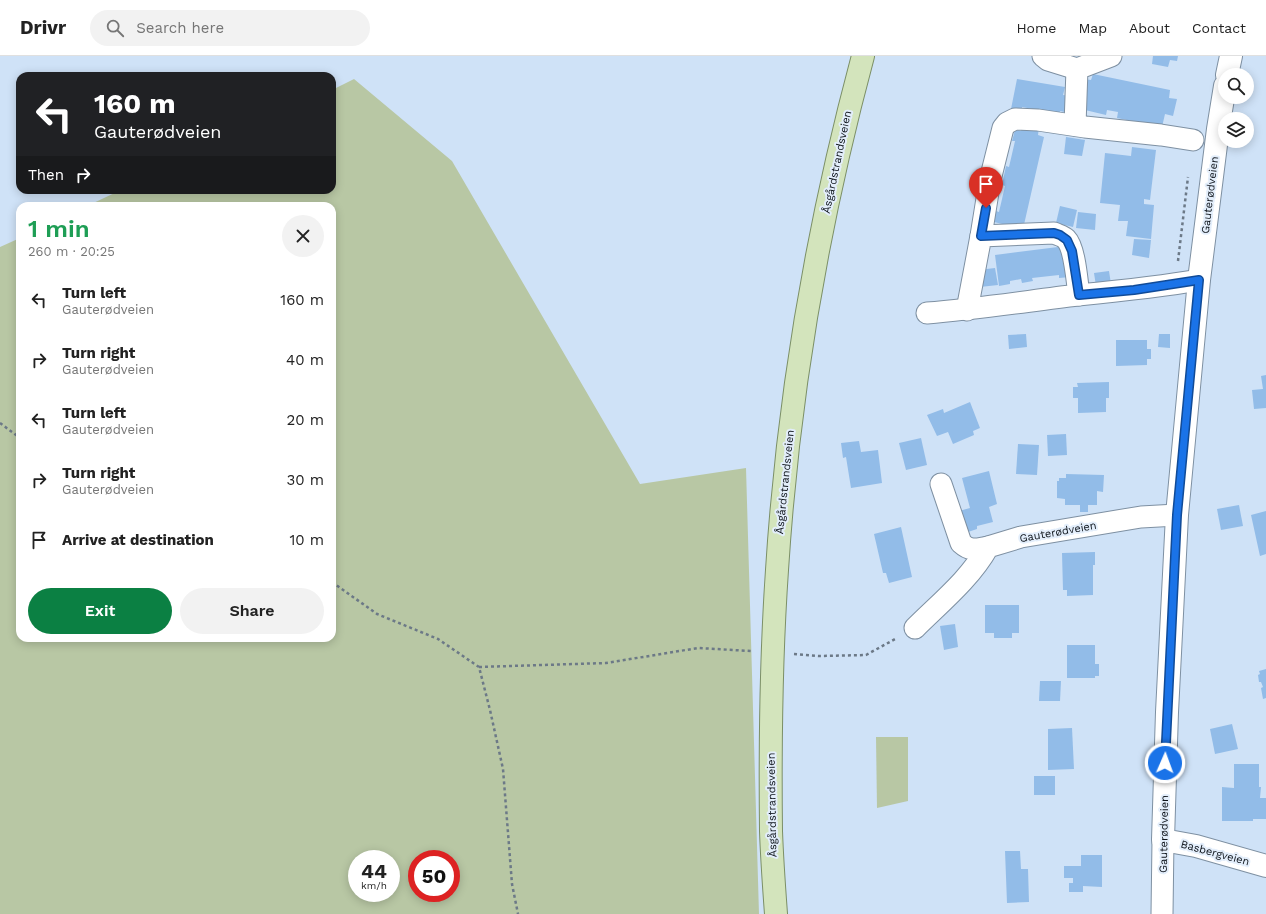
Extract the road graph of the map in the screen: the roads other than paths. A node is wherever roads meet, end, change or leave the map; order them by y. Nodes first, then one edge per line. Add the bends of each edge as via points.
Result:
1 (863, 56) edge
2 (1043, 56) edge
3 (1110, 56) edge
4 (1231, 56) edge
5 (1077, 68) junction
6 (1228, 68) edge
7 (1222, 104) edge
8 (1075, 125) junction
9 (1193, 140) dead end
10 (981, 236) junction
11 (1199, 280) junction
12 (1079, 295) junction
13 (967, 310) junction
14 (927, 314) dead end
15 (941, 484) dead end
16 (1177, 515) junction
17 (988, 547) junction
18 (915, 628) road end
19 (1164, 840) junction
20 (1266, 866) edge
21 (776, 914) edge
22 (1162, 914) edge

1 - 21 main road, Åsgårdstrandsveien via 837,157 814,271 796,386 783,500 776,570 771,691 771,833
2 - 5 street via 1048,60
3 - 5 street
4 - 6 main road
5 - 8 street
7 - 11 main road, Gauterødveien
8 - 9 street
8 - 10 street via 1015,119 1007,123 1003,128 990,180
10 - 12 street via 1054,233 1060,235 1067,240 1072,251
10 - 13 street
11 - 12 street
11 - 16 main road, Gauterødveien
12 - 13 street
13 - 14 street
15 - 17 street, Gauterødveien via 961,543 972,550
16 - 17 street, Gauterødveien via 1141,517 1021,537
16 - 19 main road, Gauterødveien via 1167,712
17 - 18 street via 970,573
19 - 20 main road, Basbergveien via 1196,846
19 - 22 street, Gauterødveien

